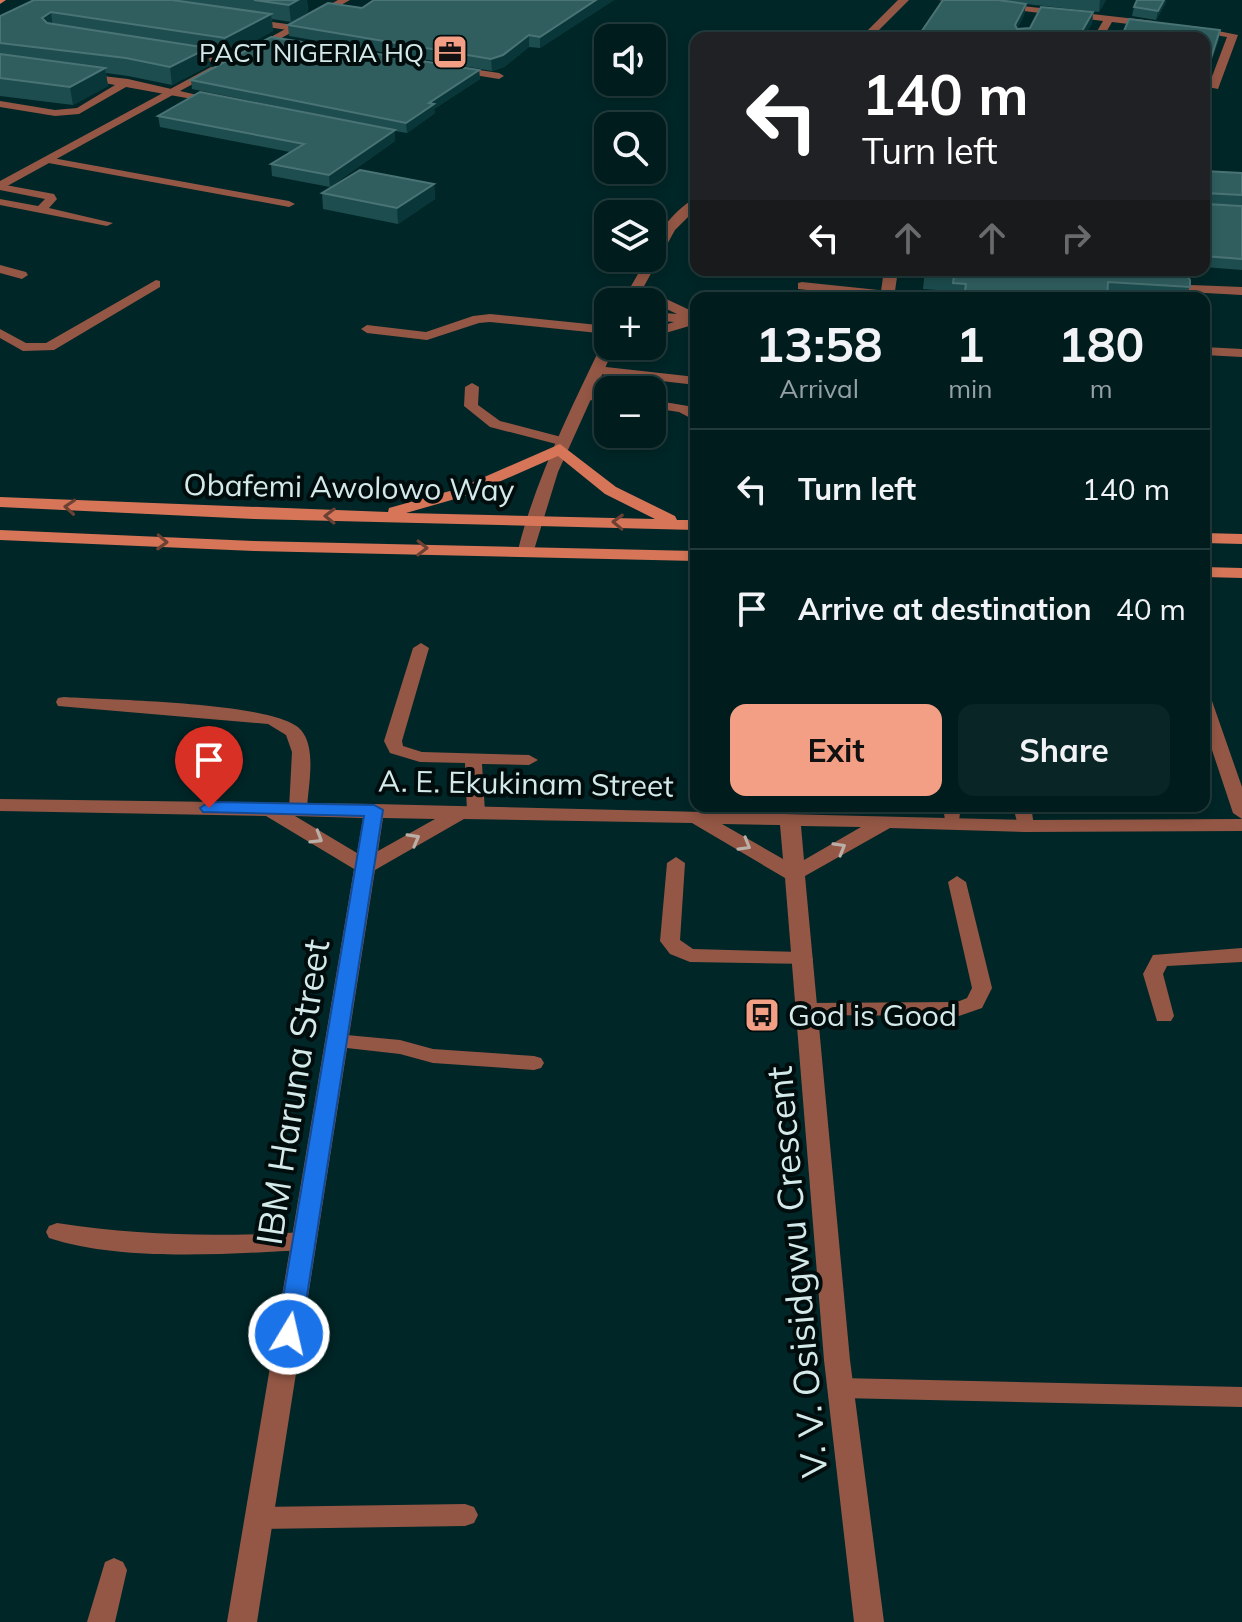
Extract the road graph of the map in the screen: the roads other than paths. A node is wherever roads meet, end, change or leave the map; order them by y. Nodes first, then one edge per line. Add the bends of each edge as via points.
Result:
1 (345, 0) edge
2 (904, 0) edge
3 (943, 0) edge
4 (1035, 11) junction
5 (233, 19) edge
6 (1109, 19) junction
7 (1028, 25) edge
8 (1171, 26) edge
9 (294, 28) junction
10 (1186, 28) edge
11 (871, 32) edge
12 (1101, 32) edge
13 (271, 40) junction
14 (285, 43) edge
15 (170, 53) edge
16 (229, 62) junction
17 (442, 68) edge
18 (71, 75) edge
19 (499, 76) edge
20 (128, 82) junction
21 (1214, 87) dead end
22 (170, 92) junction
23 (231, 103) edge
24 (0, 104) edge
25 (47, 160) junction
26 (0, 186) edge
27 (0, 202) edge
28 (289, 204) dead end
29 (690, 208) edge
30 (41, 210) junction
31 (107, 223) dead end
32 (0, 269) edge
33 (22, 275) dead end
34 (156, 284) dead end
35 (802, 286) dead end
36 (637, 288) edge
37 (1191, 289) edge
38 (1242, 291) edge
39 (853, 292) edge
40 (666, 308) edge
41 (666, 317) edge
42 (690, 317) edge
43 (690, 319) edge
44 (690, 321) edge
45 (367, 329) dead end
46 (594, 329) edge
47 (666, 329) edge
48 (0, 333) edge
49 (1210, 351) edge
50 (1242, 353) edge
51 (602, 360) edge
52 (597, 370) junction
53 (690, 380) edge
54 (472, 387) dead end
55 (585, 396) junction
56 (594, 397) edge
57 (666, 406) edge
58 (690, 413) edge
59 (562, 446) junction
60 (0, 502) edge
61 (373, 517) junction
62 (532, 520) junction
63 (690, 525) edge
64 (0, 535) edge
65 (1210, 538) edge
66 (1242, 539) edge
67 (526, 550) junction
68 (690, 556) edge
69 (1210, 572) edge
70 (1242, 573) edge
71 (421, 648) dead end
72 (64, 702) dead end
73 (1210, 719) edge
74 (473, 758) junction
75 (529, 760) dead end
76 (0, 805) edge
77 (269, 809) junction
78 (298, 809) junction
79 (374, 810) junction
80 (470, 812) junction
81 (1242, 813) edge
82 (952, 815) edge
83 (1023, 816) edge
84 (696, 817) junction
85 (790, 819) junction
86 (886, 822) junction
87 (1242, 825) edge
88 (676, 863) dead end
89 (365, 867) junction
90 (794, 874) junction
91 (957, 882) dead end
92 (1242, 955) edge
93 (803, 959) junction
94 (808, 1010) junction
95 (1164, 1016) dead end
96 (336, 1041) junction
97 (534, 1063) dead end
98 (57, 1232) dead end
99 (304, 1241) junction
100 (840, 1388) junction
101 (1242, 1397) edge
102 (465, 1515) dead end
103 (259, 1518) junction
104 (114, 1570) dead end
105 (101, 1622) edge
106 (242, 1622) edge
107 (869, 1622) edge

1 - 9 street
2 - 11 street
3 - 4 street
4 - 6 street
4 - 7 street
5 - 9 lane
6 - 8 street
6 - 12 street
9 - 13 street
10 - 21 street via 1233,35
13 - 14 street
13 - 16 street
15 - 16 lane
16 - 22 street
17 - 19 street
18 - 20 lane
20 - 22 lane
20 - 24 lane via 79,111 55,113
22 - 23 lane
22 - 25 street
25 - 26 street
25 - 28 lane
26 - 30 lane via 50,196
27 - 30 lane
29 - 36 street via 670,228
30 - 31 lane
32 - 33 lane
34 - 48 lane via 49,347 23,347
35 - 39 lane
37 - 38 lane
40 - 42 street
41 - 43 street
44 - 47 street
45 - 46 lane via 427,336 490,318
49 - 50 street
51 - 52 street
52 - 53 lane
52 - 55 street
54 - 59 lane via 471,406 495,424
55 - 56 lane
55 - 59 street
57 - 58 lane
59 - 61 main road via 463,492
59 - 62 street
59 - 63 main road via 590,480 625,501
61 -> 60 main road, Obafemi Awolowo Way
61 - 62 main road, Obafemi Awolowo Way
63 -> 62 main road, Obafemi Awolowo Way
62 - 67 street
64 -> 67 main road, Obafemi Awolowo Way
65 - 66 main road
67 - 68 main road, Obafemi Awolowo Way
69 - 70 main road
71 - 74 lane via 393,741 396,749 420,757
72 - 78 lane via 273,720 294,732 301,752
73 - 81 lane
74 - 75 lane
74 - 80 lane
76 - 77 street, A. E. Ekukinam Street
77 - 78 street, A. E. Ekukinam Street
77 -> 89 street
78 - 79 street, A. E. Ekukinam Street
79 - 80 street, A. E. Ekukinam Street
79 - 89 street, IBM Haruna Street
80 - 84 street, A. E. Ekukinam Street
89 -> 80 street
82 - 83 street, A. E. Ekukinam Street
82 - 86 street, A. E. Ekukinam Street
83 - 87 street, A. E. Ekukinam Street
84 - 85 street, A. E. Ekukinam Street
84 -> 90 street
85 - 86 street, A. E. Ekukinam Street
85 - 90 street, V. V. Osisidgwu Crescent
90 -> 86 street
88 - 93 lane via 670,941 677,949 690,955
89 - 96 street, IBM Haruna Street
90 - 93 street, V. V. Osisidgwu Crescent
91 - 94 lane via 982,988 975,1003 959,1009
92 - 95 lane via 1160,960 1153,974
93 - 94 street, V. V. Osisidgwu Crescent
94 - 100 street, V. V. Osisidgwu Crescent
96 - 97 lane via 433,1056
96 - 99 street, IBM Haruna Street
98 - 99 lane via 210,1246
99 - 103 street, IBM Haruna Street
100 - 101 lane
100 - 107 street, V. V. Osisidgwu Crescent
102 - 103 lane
103 - 106 street, IBM Haruna Street
104 - 105 lane

